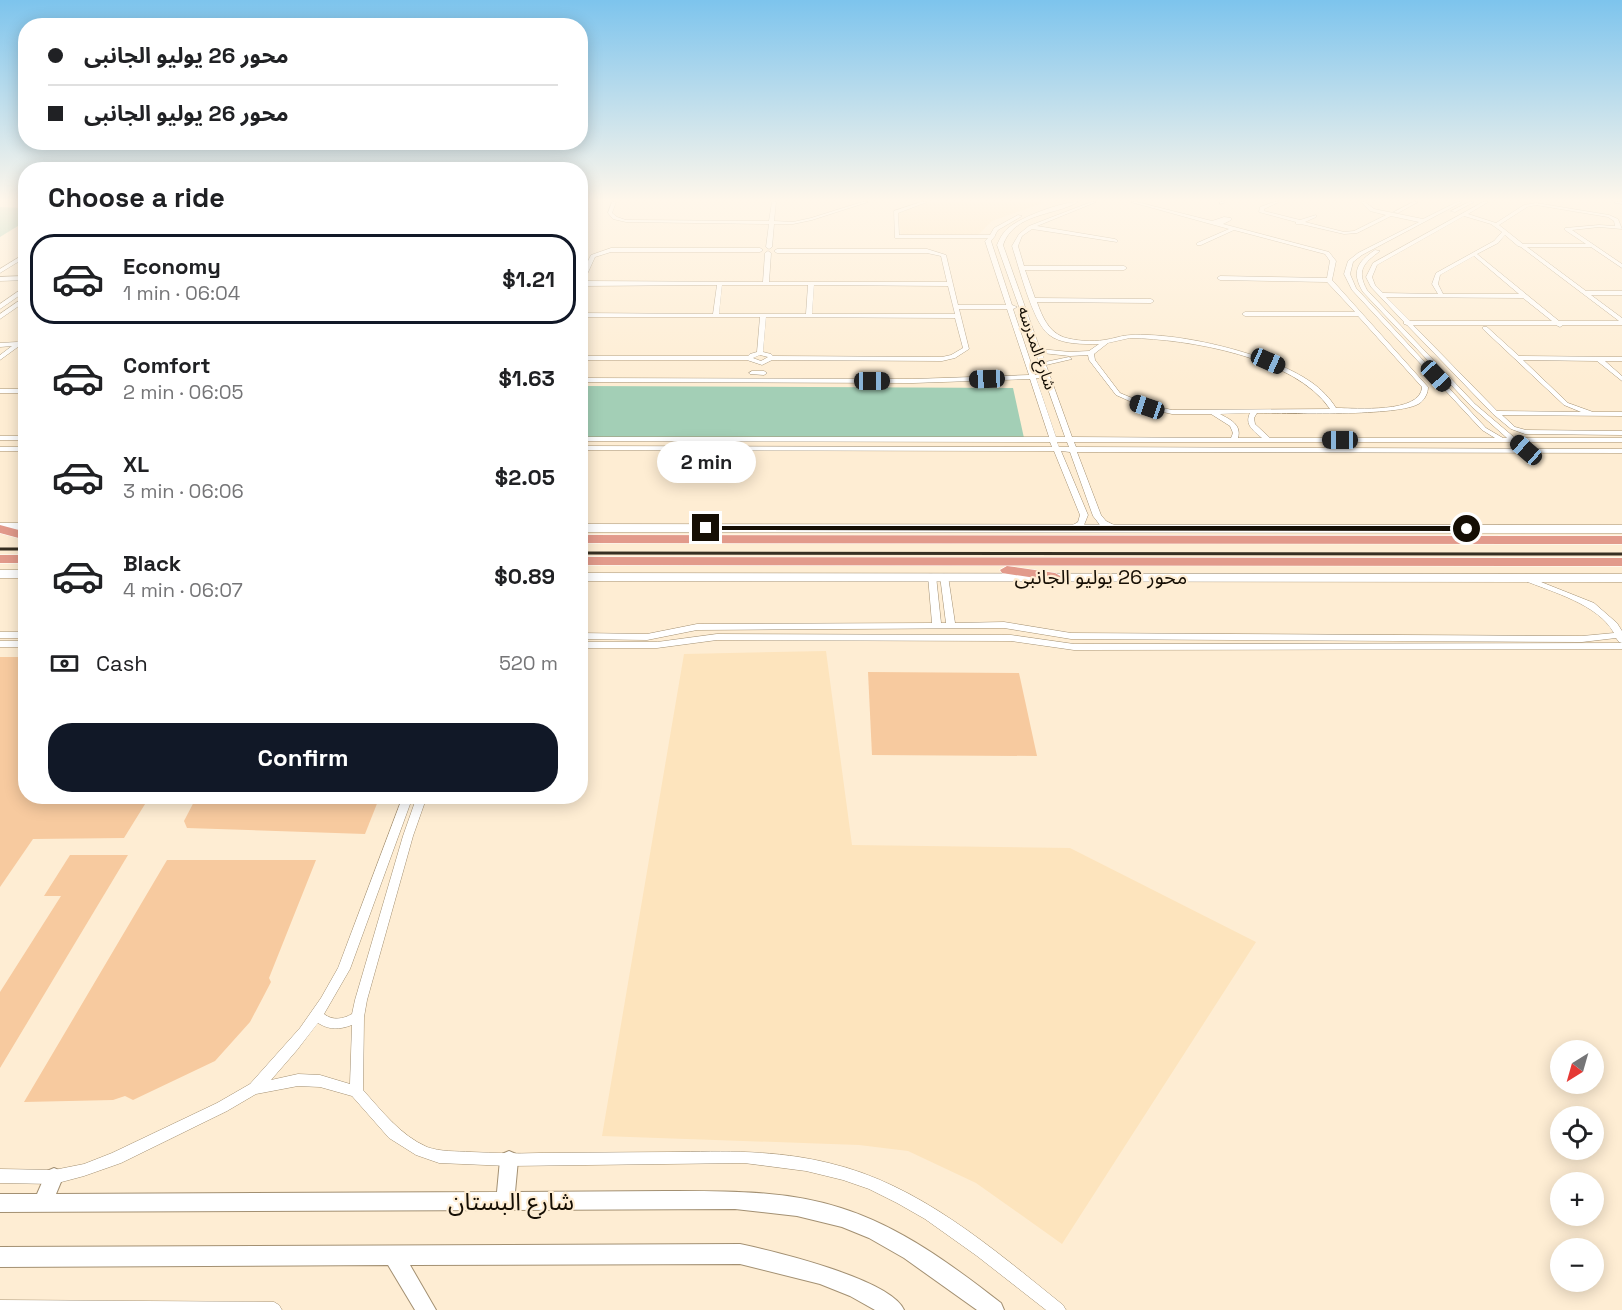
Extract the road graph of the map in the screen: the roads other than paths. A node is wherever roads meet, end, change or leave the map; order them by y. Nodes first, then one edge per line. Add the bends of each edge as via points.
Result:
1 (768, 263) edge
2 (947, 263) edge
3 (996, 263) edge
4 (1007, 263) edge
5 (1021, 263) edge
6 (1333, 263) edge
7 (1352, 263) edge
8 (1364, 263) edge
9 (1377, 263) edge
10 (1459, 263) edge
11 (1485, 263) edge
12 (1545, 263) edge
13 (1023, 268) junction
14 (1124, 268) dead end
15 (18, 278) edge
16 (1220, 278) dead end
17 (0, 279) edge
18 (1329, 280) junction
19 (588, 283) edge
20 (720, 283) junction
21 (766, 283) junction
22 (812, 283) junction
23 (951, 284) junction
24 (0, 285) edge
25 (8, 285) dead end
26 (18, 291) edge
27 (1586, 293) junction
28 (1594, 293) junction
29 (1622, 293) edge
30 (1382, 295) junction
31 (1441, 295) junction
32 (1524, 296) junction
33 (1035, 300) junction
34 (1151, 301) dead end
35 (18, 304) edge
36 (956, 305) junction
37 (1011, 305) junction
38 (1022, 305) junction
39 (0, 307) edge
40 (1245, 314) dead end
41 (1360, 314) junction
42 (1622, 314) edge
43 (588, 315) edge
44 (716, 316) junction
45 (763, 316) junction
46 (809, 316) junction
47 (959, 316) junction
48 (0, 318) edge
49 (1622, 322) edge
50 (1398, 325) junction
51 (1560, 325) junction
52 (1411, 326) junction
53 (1485, 328) junction
54 (1622, 328) edge
55 (1106, 342) junction
56 (18, 344) joint
57 (0, 345) edge
58 (0, 350) edge
59 (11, 350) junction
60 (1038, 351) junction
61 (1091, 352) junction
62 (760, 353) junction
63 (0, 358) edge
64 (588, 358) edge
65 (1516, 358) junction
66 (1599, 359) junction
67 (1622, 359) edge
68 (752, 360) junction
69 (769, 360) junction
70 (1092, 360) junction
71 (1042, 364) junction
72 (752, 373) junction
73 (764, 373) junction
74 (1034, 379) junction
75 (1047, 379) junction
76 (1622, 379) edge
77 (588, 380) edge
78 (737, 381) junction
79 (777, 381) junction
80 (0, 391) edge
81 (18, 391) edge
82 (1334, 410) junction
83 (1212, 411) junction
84 (1255, 411) junction
85 (1495, 413) junction
86 (1593, 414) junction
87 (1622, 414) edge
88 (1622, 433) edge
89 (0, 438) edge
90 (18, 438) edge
91 (588, 439) edge
92 (1053, 439) junction
93 (1069, 439) junction
94 (1502, 439) junction
95 (1512, 439) junction
96 (1234, 440) junction
97 (1270, 440) junction
98 (1622, 440) edge
99 (588, 448) edge
100 (1056, 448) junction
101 (0, 449) edge
102 (18, 449) edge
103 (1072, 449) junction
104 (1522, 450) junction
105 (1622, 451) edge
106 (18, 527) edge
107 (0, 528) edge
108 (588, 528) edge
109 (1070, 529) junction
110 (1115, 529) junction
111 (588, 531) edge
112 (1621, 533) edge
113 (18, 534) edge
114 (18, 537) edge
115 (0, 538) edge
116 (588, 539) edge
117 (609, 539) junction
118 (1140, 540) junction
119 (1216, 540) junction
120 (0, 559) edge
121 (18, 559) edge
122 (588, 561) edge
123 (954, 562) junction
124 (1152, 562) junction
125 (1232, 562) junction
126 (1622, 562) edge
127 (0, 574) edge
128 (18, 574) edge
129 (18, 575) edge
130 (938, 576) junction
131 (588, 577) edge
132 (1055, 577) junction
133 (1524, 578) junction
134 (1622, 578) edge
135 (0, 579) edge
136 (937, 625) junction
137 (951, 625) junction
138 (844, 627) junction
139 (18, 635) edge
140 (0, 636) edge
141 (588, 636) edge
142 (1142, 636) junction
143 (1621, 636) edge
144 (845, 638) junction
145 (0, 644) edge
146 (18, 644) edge
147 (588, 645) edge
148 (1145, 646) junction
149 (1622, 646) edge
150 (405, 804) edge
151 (420, 804) edge
152 (318, 1016) junction
153 (358, 1017) junction
154 (253, 1089) junction
155 (356, 1092) junction
156 (509, 1160) junction
157 (0, 1176) edge
158 (54, 1177) junction
159 (505, 1202) junction
160 (0, 1203) edge
161 (42, 1203) junction
162 (394, 1256) junction
163 (0, 1257) edge
164 (0, 1308) edge
165 (274, 1310) edge
166 (426, 1310) edge
167 (894, 1310) edge
168 (994, 1310) edge
169 (1058, 1310) edge

1 - 21 street
2 - 23 street
3 - 37 street, شارع المدرسه
4 - 38 street, شارع المدرسه
5 - 13 street
6 - 18 street
7 - 94 street via 1347,270 1354,289 1485,429
8 - 50 street via 1358,277 1362,286
9 - 30 street via 1369,277
10 - 31 street via 1438,274 1435,284
11 - 32 street
12 - 27 street
13 - 14 street
13 - 33 street
15 - 17 street
16 - 18 street
18 - 41 street
19 - 20 street
20 - 21 street
20 - 44 street
21 - 22 street
22 - 23 street
22 - 46 street
23 - 36 street
24 - 25 street
26 - 39 street
27 - 28 street
27 - 49 street
28 - 29 street
28 - 42 street
30 - 31 street
30 - 52 street
31 - 32 street
32 - 51 street
33 - 34 street
33 - 55 street via 1051,333 1082,342
35 - 48 street
36 - 37 street
36 - 47 street
37 - 38 street
37 - 74 street, شارع المدرسه
38 - 60 street, شارع المدرسه
40 - 41 street
41 - 82 street via 1425,387 1425,392 1417,402 1399,408
43 - 44 street
44 - 45 street
45 - 46 street
45 - 62 street
46 - 47 street
47 - 69 street via 966,349 953,357
49 - 51 street
50 - 52 street
50 - 95 street via 1473,405
51 - 52 street
52 - 53 street
52 - 85 street
53 - 54 street
53 - 65 street
55 - 61 street
55 - 82 street via 1174,339 1250,354 1310,384
56 - 57 street
56 - 59 street
58 - 59 street
59 - 63 street
60 - 61 street
60 - 71 street, شارع المدرسه
61 - 70 street
62 - 68 street
62 - 69 street via 770,355
64 - 68 street
65 - 66 street
65 - 86 street via 1566,404
66 - 67 street
66 - 76 street
68 - 69 street
68 - 72 street
69 - 73 street
70 - 71 street
70 - 83 street via 1118,394 1135,403 1172,412
71 - 75 street, شارع المدرسه
72 - 73 street
72 - 78 street
73 - 79 street
74 - 75 street
74 - 79 street
74 - 92 street, شارع المدرسه
75 - 93 street, شارع المدرسه
77 - 78 street
78 - 79 street
80 - 81 street
82 - 84 street
83 - 84 street
83 - 96 street via 1233,425
84 - 97 street via 1252,425
85 - 86 street
85 - 88 street via 1513,428 1525,432
86 - 87 street
89 - 90 street
91 - 92 street
92 - 93 street
92 - 100 street, شارع المدرسه
93 - 96 street
93 - 103 street, شارع المدرسه
94 - 95 street
94 - 97 street
94 - 104 street
95 - 98 street
95 - 104 street
96 - 97 street
99 - 100 street
100 - 103 street
100 - 109 street, شارع المدرسه via 1084,515 1081,523
101 - 102 street
103 - 104 street
103 - 110 street, شارع المدرسه via 1097,516
104 - 105 street
106 - 107 main road
107 - 113 highway
108 - 109 main road
109 - 110 main road
110 - 112 main road
111 - 117 highway
112 - 119 highway via 1584,540
114 - 115 highway
116 - 117 highway
117 - 118 highway
118 - 119 highway
118 - 124 highway via 1161,550 1159,558
119 - 125 highway via 1214,553
120 - 121 highway
122 - 123 highway
123 - 124 highway
123 - 132 highway
124 - 125 highway
125 - 126 highway
127 - 128 main road
129 - 135 main road
130 - 131 main road, محور 26 يوليو الجانبى
130 - 132 main road, محور 26 يوليو الجانبى
130 - 136 street
130 - 137 street
132 - 133 main road, محور 26 يوليو الجانبى
133 - 134 main road, محور 26 يوليو الجانبى
133 - 143 street via 1591,605
136 - 137 street
136 - 138 street
137 - 142 street via 1013,625 1071,636
138 - 141 street via 698,627 639,637
138 - 144 street
139 - 140 street
142 - 143 street
142 - 148 street
144 - 147 street via 717,638 657,645
144 - 148 street via 1011,638 1064,647
145 - 146 street
148 - 149 street
150 - 152 street via 344,969
151 - 153 street via 372,956
152 - 153 street via 335,1024
152 - 154 street
153 - 155 street
154 - 155 street via 276,1083 320,1081
154 - 158 street via 116,1158
155 - 156 street via 394,1134 421,1151 439,1157
156 - 159 street
156 - 169 street via 744,1157 842,1173 880,1187 923,1210
157 - 158 street
158 - 161 street
159 - 161 street, شارع البستان
159 - 168 street, شارع البستان via 735,1200 806,1209 856,1222 885,1236 940,1268
160 - 161 street, شارع البستان
162 - 163 street
162 - 166 street
162 - 167 street via 740,1254 810,1269
164 - 165 street

